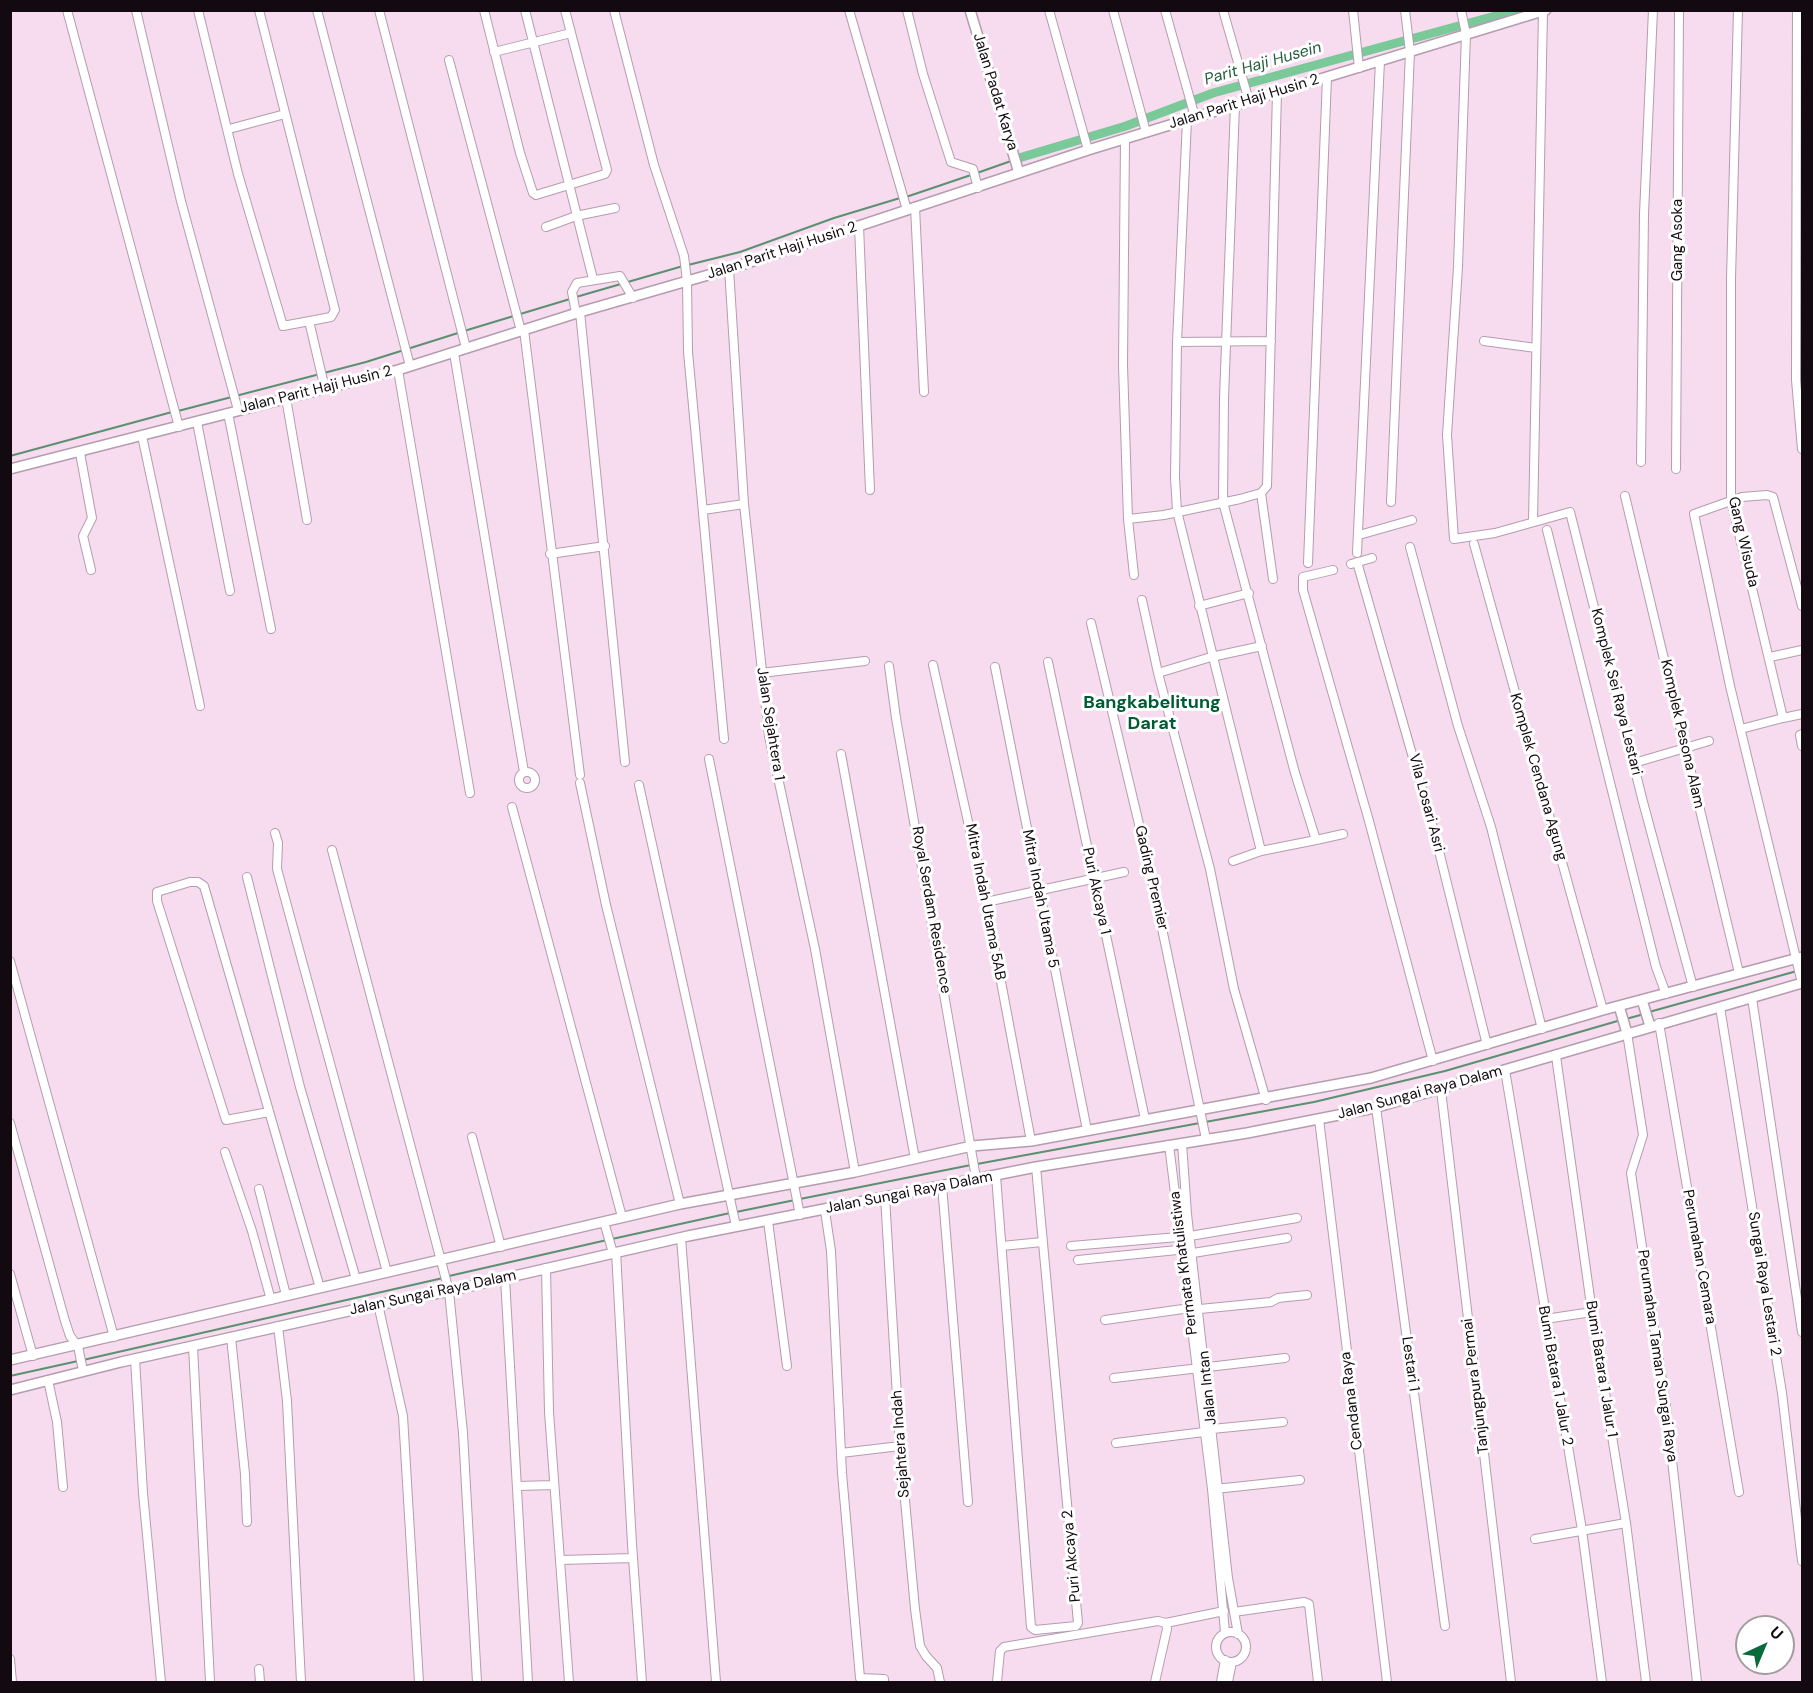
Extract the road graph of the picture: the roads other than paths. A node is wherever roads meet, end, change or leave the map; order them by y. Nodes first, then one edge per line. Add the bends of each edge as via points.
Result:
1 (67, 10) edge
2 (136, 10) edge
3 (198, 10) edge
4 (259, 10) edge
5 (317, 10) edge
6 (379, 10) edge
7 (484, 10) edge
8 (525, 10) edge
9 (565, 10) edge
10 (614, 10) edge
11 (849, 10) edge
12 (907, 10) edge
13 (970, 10) edge
14 (1049, 10) edge
15 (1113, 10) edge
16 (1165, 10) edge
17 (1223, 10) edge
18 (1353, 10) edge
19 (1406, 10) edge
20 (1653, 10) edge
21 (1679, 10) edge
22 (1738, 10) edge
23 (1797, 10) edge
24 (1545, 11) edge
25 (1462, 14) edge
26 (1522, 14) edge
27 (1465, 31) junction
28 (571, 33) junction
29 (533, 43) junction
30 (1409, 47) junction
31 (494, 52) junction
32 (1358, 59) junction
33 (449, 60) dead end
34 (1380, 61) junction
35 (1327, 77) junction
36 (1277, 92) junction
37 (1249, 101) junction
38 (1235, 105) junction
39 (285, 114) junction
40 (1191, 119) junction
41 (229, 129) junction
42 (1146, 132) junction
43 (1125, 139) junction
44 (1088, 150) junction
45 (1018, 169) junction
46 (568, 184) junction
47 (977, 185) junction
48 (909, 206) junction
49 (615, 208) dead end
50 (576, 216) junction
51 (859, 226) junction
52 (546, 227) dead end
53 (729, 269) junction
54 (593, 279) junction
55 (687, 281) junction
56 (633, 298) junction
57 (576, 310) junction
58 (309, 321) junction
59 (521, 327) junction
60 (1226, 340) junction
61 (1271, 341) junction
62 (1484, 341) dead end
63 (1177, 342) junction
64 (465, 345) junction
65 (1536, 348) junction
66 (454, 353) junction
67 (410, 366) junction
68 (398, 370) junction
69 (324, 386) junction
70 (924, 392) dead end
71 (286, 398) junction
72 (237, 406) junction
73 (228, 413) junction
74 (197, 422) junction
75 (179, 427) junction
76 (142, 436) junction
77 (1803, 449) edge
78 (80, 453) junction
79 (1641, 462) dead end
80 (10, 469) edge
81 (1676, 469) dead end
82 (870, 490) dead end
83 (1261, 493) junction
84 (1625, 496) dead end
85 (1731, 500) junction
86 (1222, 502) junction
87 (1391, 502) dead end
88 (744, 504) junction
89 (703, 510) junction
90 (1177, 511) junction
91 (1128, 519) junction
92 (307, 520) dead end
93 (1412, 520) dead end
94 (1533, 521) junction
95 (1547, 530) dead end
96 (1359, 535) junction
97 (1474, 544) dead end
98 (605, 546) junction
99 (1410, 547) dead end
100 (1357, 553) dead end
101 (550, 554) junction
102 (1372, 558) dead end
103 (1308, 563) dead end
104 (91, 570) dead end
105 (1333, 570) dead end
106 (1134, 575) dead end
107 (1273, 579) dead end
108 (230, 591) dead end
109 (1249, 593) junction
110 (1142, 600) dead end
111 (1199, 606) junction
112 (1803, 606) edge
113 (1091, 623) dead end
114 (272, 629) dead end
115 (1262, 646) junction
116 (1803, 650) edge
117 (1211, 657) junction
118 (1770, 657) junction
119 (865, 661) dead end
120 (1048, 662) dead end
121 (933, 665) dead end
122 (890, 666) dead end
123 (995, 667) dead end
124 (761, 672) junction
125 (1158, 674) junction
126 (200, 706) dead end
127 (1803, 714) edge
128 (1784, 718) junction
129 (1742, 729) junction
130 (1803, 734) edge
131 (724, 739) dead end
132 (1709, 741) dead end
133 (1803, 746) edge
134 (1684, 748) junction
135 (841, 754) dead end
136 (710, 759) dead end
137 (626, 762) dead end
138 (1634, 763) junction
139 (524, 772) dead end
140 (639, 785) dead end
141 (470, 793) dead end
142 (512, 807) dead end
143 (275, 833) dead end
144 (1343, 834) dead end
145 (1316, 840) junction
146 (332, 850) dead end
147 (1262, 851) junction
148 (1233, 861) dead end
149 (1124, 872) dead end
150 (247, 877) dead end
151 (1092, 879) junction
152 (1038, 892) junction
153 (986, 902) junction
154 (1800, 958) edge
155 (10, 961) edge
156 (1739, 973) junction
157 (1802, 982) edge
158 (1693, 987) junction
159 (1666, 993) junction
160 (1752, 998) junction
161 (1643, 1003) junction
162 (1720, 1007) junction
163 (1603, 1010) junction
164 (1620, 1011) junction
165 (1652, 1023) junction
166 (1542, 1029) junction
167 (1626, 1031) junction
168 (1487, 1045) junction
169 (1556, 1056) junction
170 (1432, 1061) junction
171 (1505, 1070) junction
172 (1441, 1090) junction
173 (1266, 1100) junction
174 (1376, 1107) junction
175 (1202, 1111) junction
176 (269, 1112) junction
177 (1145, 1119) junction
178 (1319, 1119) junction
179 (10, 1123) edge
180 (1088, 1130) junction
181 (1205, 1136) junction
182 (472, 1137) dead end
183 (1031, 1141) junction
184 (1182, 1143) junction
185 (1169, 1145) junction
186 (972, 1151) junction
187 (225, 1152) dead end
188 (915, 1159) junction
189 (1036, 1167) junction
190 (855, 1172) junction
191 (975, 1175) junction
192 (996, 1176) junction
193 (791, 1184) junction
194 (942, 1185) junction
195 (259, 1189) dead end
196 (730, 1195) junction
197 (885, 1197) junction
198 (680, 1204) junction
199 (825, 1211) junction
200 (799, 1213) junction
201 (622, 1217) junction
202 (1297, 1218) dead end
203 (768, 1221) junction
204 (735, 1223) junction
205 (606, 1226) junction
206 (1186, 1236) junction
207 (681, 1238) junction
208 (1287, 1238) dead end
209 (1042, 1242) junction
210 (1002, 1246) junction
211 (1071, 1246) dead end
212 (501, 1247) junction
213 (1183, 1249) junction
214 (1193, 1250) junction
215 (614, 1251) junction
216 (1078, 1260) dead end
217 (442, 1262) junction
218 (546, 1268) junction
219 (387, 1272) junction
220 (10, 1275) edge
221 (505, 1278) junction
222 (356, 1279) junction
223 (448, 1287) junction
224 (320, 1288) junction
225 (1307, 1294) dead end
226 (286, 1295) junction
227 (271, 1300) junction
228 (378, 1304) junction
229 (1190, 1308) junction
230 (1200, 1309) junction
231 (1592, 1312) junction
232 (1545, 1319) junction
233 (1106, 1320) dead end
234 (278, 1326) junction
235 (1803, 1332) edge
236 (114, 1337) junction
237 (231, 1337) junction
238 (194, 1346) junction
239 (79, 1349) junction
240 (33, 1356) junction
241 (1285, 1358) dead end
242 (135, 1359) junction
243 (10, 1360) edge
244 (787, 1366) dead end
245 (83, 1368) junction
246 (1196, 1370) junction
247 (1206, 1370) junction
248 (1114, 1378) dead end
249 (48, 1380) junction
250 (10, 1390) edge
251 (1283, 1422) dead end
252 (1208, 1430) junction
253 (1116, 1443) dead end
254 (900, 1446) junction
255 (841, 1453) junction
256 (1300, 1480) dead end
257 (554, 1485) junction
258 (518, 1486) junction
259 (63, 1487) dead end
260 (1215, 1489) junction
261 (1738, 1492) dead end
262 (968, 1502) dead end
263 (247, 1522) dead end
264 (1626, 1523) junction
265 (1582, 1530) junction
266 (1535, 1539) dead end
267 (633, 1557) junction
268 (561, 1560) junction
269 (1803, 1561) edge
270 (1224, 1611) junction
271 (1234, 1612) junction
272 (1166, 1623) junction
273 (1445, 1623) dead end
274 (1225, 1632) junction
275 (1238, 1634) junction
276 (10, 1659) edge
277 (1228, 1661) junction
278 (259, 1669) dead end
279 (12, 1683) edge
280 (161, 1683) edge
281 (210, 1683) edge
282 (260, 1683) edge
283 (301, 1683) edge
284 (419, 1683) edge
285 (477, 1683) edge
286 (528, 1683) edge
287 (568, 1683) edge
288 (642, 1683) edge
289 (716, 1683) edge
290 (884, 1683) edge
291 (940, 1683) edge
292 (997, 1683) edge
293 (1155, 1683) edge
294 (1221, 1683) edge
295 (1228, 1683) edge
296 (1318, 1683) edge
297 (1387, 1683) edge
298 (1511, 1683) edge
299 (1602, 1683) edge
300 (1646, 1683) edge
301 (1697, 1683) edge

1 - 75 street
2 - 72 street via 181,201
3 - 41 street
4 - 39 street
5 - 67 street
6 - 64 street
7 - 31 street
8 - 29 street
9 - 28 street
10 - 55 street via 654,165 684,256
11 - 48 street
12 - 47 street via 951,162 973,169
13 - 45 street, Jalan Padat Karya
14 - 44 street
15 - 42 street
16 - 40 street via 1191,105
17 - 37 street
18 - 32 street
19 - 30 street
20 - 79 street via 1644,214
21 - 81 street, Gang Asoka
22 - 85 street, Gang Wisuda via 1731,279
23 - 77 street via 1796,380
24 - 26 street, Jalan Parit Haji Husin 2
24 - 65 street
25 - 27 street
26 - 27 street, Jalan Parit Haji Husin 2
27 - 30 street, Jalan Parit Haji Husin 2
27 - 94 street, Komplek Sei Raya Lestari via 1458,267 1447,435 1454,539 1495,533
28 - 29 street
28 - 46 street via 608,170
29 - 31 street
29 - 46 street
30 - 34 street, Jalan Parit Haji Husin 2
30 - 87 street
31 - 46 street via 533,193
32 - 34 street, Jalan Parit Haji Husin 2
32 - 35 street, Jalan Parit Haji Husin 2
33 - 59 street
34 - 96 street
35 - 36 street, Jalan Parit Haji Husin 2
35 - 103 street
36 - 37 street, Jalan Parit Haji Husin 2
36 - 61 street
37 - 38 street, Jalan Parit Haji Husin 2
38 - 40 street, Jalan Parit Haji Husin 2
38 - 60 street
39 - 41 street
39 - 58 street via 335,310 331,317
40 - 42 street, Jalan Parit Haji Husin 2
40 - 63 street
41 - 58 street via 280,323 283,326
42 - 43 street, Jalan Parit Haji Husin 2
43 - 44 street, Jalan Parit Haji Husin 2
43 - 91 street via 1123,365
44 - 45 street, Jalan Parit Haji Husin 2
45 - 47 street, Jalan Parit Haji Husin 2
46 - 50 street
47 - 48 street, Jalan Parit Haji Husin 2
48 - 51 street, Jalan Parit Haji Husin 2
48 - 70 street
49 - 50 street
50 - 52 street
50 - 54 street
51 - 53 street, Jalan Parit Haji Husin 2
51 - 82 street
53 - 55 street, Jalan Parit Haji Husin 2
53 - 88 street, Jalan Sejahtera 1
54 - 56 street via 621,277
54 - 57 street via 577,283 572,292
55 - 56 street, Jalan Parit Haji Husin 2
55 - 89 street via 688,352
56 - 57 street, Jalan Parit Haji Husin 2
57 - 59 street, Jalan Parit Haji Husin 2
57 - 98 street
58 - 69 street
59 - 64 street, Jalan Parit Haji Husin 2
59 - 101 street
60 - 61 street
60 - 63 street
60 - 86 street
61 - 83 street via 1269,478
62 - 65 street
63 - 90 street
64 - 66 street, Jalan Parit Haji Husin 2
65 - 94 street
66 - 67 street, Jalan Parit Haji Husin 2
66 - 139 street
67 - 68 street, Jalan Parit Haji Husin 2
68 - 69 street, Jalan Parit Haji Husin 2
68 - 141 street
69 - 71 street, Jalan Parit Haji Husin 2
71 - 72 street, Jalan Parit Haji Husin 2
71 - 92 street
72 - 73 street, Jalan Parit Haji Husin 2
73 - 74 street, Jalan Parit Haji Husin 2
73 - 114 street
74 - 75 street, Jalan Parit Haji Husin 2
74 - 108 street
75 - 76 street, Jalan Parit Haji Husin 2
76 - 78 street, Jalan Parit Haji Husin 2
76 - 126 street
78 - 80 street, Jalan Parit Haji Husin 2
78 - 104 street via 92,518 83,536
83 - 86 street
83 - 107 street
84 - 134 street, Komplek Pesona Alam
85 - 112 street via 1754,495 1773,497
85 - 118 street, Gang Wisuda
85 - 129 street via 1694,514
86 - 90 street
86 - 109 street
88 - 89 street
88 - 124 street, Jalan Sejahtera 1
89 - 131 street
90 - 91 street
90 - 111 street
91 - 106 street
93 - 96 street
94 - 138 street, Komplek Sei Raya Lestari via 1570,512
95 - 159 street via 1656,967
96 - 100 street
97 - 163 street, Komplek Cendana Agung
98 - 101 street
98 - 137 street
99 - 166 street via 1458,726 1494,838
101 - 198 street via 580,779 606,905
102 - 168 street, Vila Losari Asri via 1354,563 1437,843
105 - 170 street via 1303,577 1303,590 1370,821
109 - 111 street
109 - 115 street
110 - 125 street
111 - 117 street
113 - 175 street, Gading Premier
115 - 117 street
115 - 145 street
116 - 118 street
117 - 125 street
117 - 147 street
118 - 128 street, Gang Wisuda
119 - 124 street
120 - 151 street, Puri Akcaya 1
121 - 153 street, Mitra Indah Utama 5AB
122 - 186 street, Royal Serdam Residence
123 - 152 street, Mitra Indah Utama 5
124 - 190 street, Jalan Sejahtera 1 via 769,736 815,949
125 - 173 street via 1210,868 1234,989
127 - 128 street
128 - 129 street
129 - 154 street
130 - 133 street
132 - 134 street
134 - 138 street
134 - 156 street, Komplek Pesona Alam
135 - 188 street
136 - 193 street
138 - 158 street, Komplek Sei Raya Lestari
140 - 196 street
142 - 201 street
143 - 219 street via 277,868
144 - 145 street
145 - 147 street
146 - 217 street
147 - 148 street
149 - 151 street
150 - 222 street via 300,1087
151 - 152 street
151 - 177 street, Puri Akcaya 1
152 - 153 street
152 - 180 street, Mitra Indah Utama 5
153 - 183 street, Mitra Indah Utama 5AB
154 - 156 street
154 - 157 street
155 - 236 street
156 - 158 street
157 - 160 street, Jalan Sungai Raya Dalam
158 - 159 street
159 - 161 street
160 - 162 street, Jalan Sungai Raya Dalam
160 - 235 street
161 - 164 street
161 - 165 street
162 - 165 street, Jalan Sungai Raya Dalam
162 - 269 street, Sungai Raya Lestari 2 via 1782,1393
163 - 164 street
163 - 166 street
164 - 167 street
165 - 167 street, Jalan Sungai Raya Dalam
165 - 261 street, Perumahan Cemara
166 - 168 street
167 - 169 street, Jalan Sungai Raya Dalam
167 - 301 street, Perumahan Taman Sungai Raya via 1643,1135 1631,1173 1666,1407
168 - 170 street
169 - 171 street, Jalan Sungai Raya Dalam
169 - 231 street, Bumi Batara 1 Jalur 1
170 - 173 street
171 - 172 street, Jalan Sungai Raya Dalam
171 - 232 street, Bumi Batara 1 Jalur 2
172 - 174 street, Jalan Sungai Raya Dalam
172 - 298 street, Tanjungpura Permai
173 - 175 street
174 - 178 street, Jalan Sungai Raya Dalam
174 - 273 street, Lestari 1
175 - 177 street
175 - 181 street, Gading Premier
176 - 176 street via 201,884 190,882 157,892 226,1120
176 - 224 street
177 - 180 street
178 - 181 street, Jalan Sungai Raya Dalam
178 - 297 street, Cendana Raya
179 - 239 street via 65,1321
180 - 183 street
181 - 184 street, Jalan Sungai Raya Dalam
182 - 212 street
183 - 186 street
184 - 185 street, Jalan Sungai Raya Dalam
184 - 206 street, Jalan Intan
185 - 189 street, Jalan Sungai Raya Dalam
185 - 206 street, Permata Khatulistiwa
186 - 188 street
186 - 191 street, Royal Serdam Residence
187 - 227 street
188 - 190 street
189 - 192 street, Jalan Sungai Raya Dalam
189 - 209 street, Puri Akcaya 2
190 - 193 street
191 - 192 street, Jalan Sungai Raya Dalam
191 - 194 street, Jalan Sungai Raya Dalam
192 - 210 street, Puri Akcaya 2
193 - 196 street
193 - 200 street
194 - 197 street, Jalan Sungai Raya Dalam
194 - 262 street
195 - 226 street
196 - 198 street
196 - 204 street
197 - 199 street, Jalan Sungai Raya Dalam
197 - 254 street, Sejahtera Indah
198 - 201 street
199 - 200 street, Jalan Sungai Raya Dalam
199 - 255 street via 831,1251
200 - 203 street, Jalan Sungai Raya Dalam
201 - 205 street
202 - 206 street
203 - 204 street, Jalan Sungai Raya Dalam
203 - 244 street
204 - 207 street, Jalan Sungai Raya Dalam
205 - 212 street
205 - 215 street
206 - 211 street
206 - 213 street, Permata Khatulistiwa
206 - 214 street, Jalan Intan
207 - 215 street, Jalan Sungai Raya Dalam
207 - 289 street
208 - 214 street
209 - 210 street
209 - 210 street, Puri Akcaya 2 via 1077,1601 1076,1626 1031,1629
212 - 217 street
213 - 214 street
213 - 216 street
213 - 229 street, Permata Khatulistiwa
214 - 230 street, Jalan Intan
215 - 218 street, Jalan Sungai Raya Dalam
215 - 267 street
217 - 219 street
217 - 223 street
218 - 221 street, Jalan Sungai Raya Dalam
218 - 257 street
219 - 222 street
220 - 240 street
221 - 223 street, Jalan Sungai Raya Dalam
221 - 258 street
222 - 224 street
223 - 228 street, Jalan Sungai Raya Dalam
223 - 285 street via 464,1433
224 - 226 street
225 - 230 street
226 - 227 street
227 - 236 street
228 - 234 street, Jalan Sungai Raya Dalam
228 - 284 street via 403,1416
229 - 233 street
229 - 246 street, Permata Khatulistiwa
230 - 247 street, Jalan Intan
231 - 232 street
231 - 264 street, Bumi Batara 1 Jalur 1
232 - 265 street, Bumi Batara 1 Jalur 2
234 - 237 street, Jalan Sungai Raya Dalam
234 - 283 street via 287,1401
236 - 239 street
237 - 238 street, Jalan Sungai Raya Dalam
237 - 263 street
238 - 242 street, Jalan Sungai Raya Dalam
238 - 281 street
239 - 240 street
239 - 245 street
240 - 243 street
241 - 247 street
242 - 245 street, Jalan Sungai Raya Dalam
242 - 280 street
245 - 249 street, Jalan Sungai Raya Dalam
246 - 247 street
246 - 248 street
246 - 252 street, Permata Khatulistiwa
247 - 252 street, Jalan Intan
249 - 250 street, Jalan Sungai Raya Dalam
249 - 259 street via 57,1422
251 - 252 street
252 - 253 street
252 - 260 street, Permata Khatulistiwa
254 - 255 street
254 - 291 street, Sejahtera Indah via 920,1646 937,1668
255 - 290 street via 861,1678 884,1679
256 - 260 street
257 - 258 street
257 - 268 street
258 - 286 street
260 - 270 street, Permata Khatulistiwa
260 - 271 street
264 - 265 street
264 - 300 street, Bumi Batara 1 Jalur 1
265 - 266 street
265 - 299 street, Bumi Batara 1 Jalur 2
267 - 268 street
267 - 288 street
268 - 287 street
270 - 272 street
270 - 274 street, Permata Khatulistiwa
271 - 275 street
271 - 296 street via 1309,1604
272 - 292 street via 1136,1624 1004,1647 1000,1651
272 - 293 street
274 - 275 street
274 - 277 street via 1216,1647 1219,1656
275 - 277 street via 1246,1649 1241,1658
276 - 279 street
277 - 294 street
277 - 295 street
278 - 282 street

